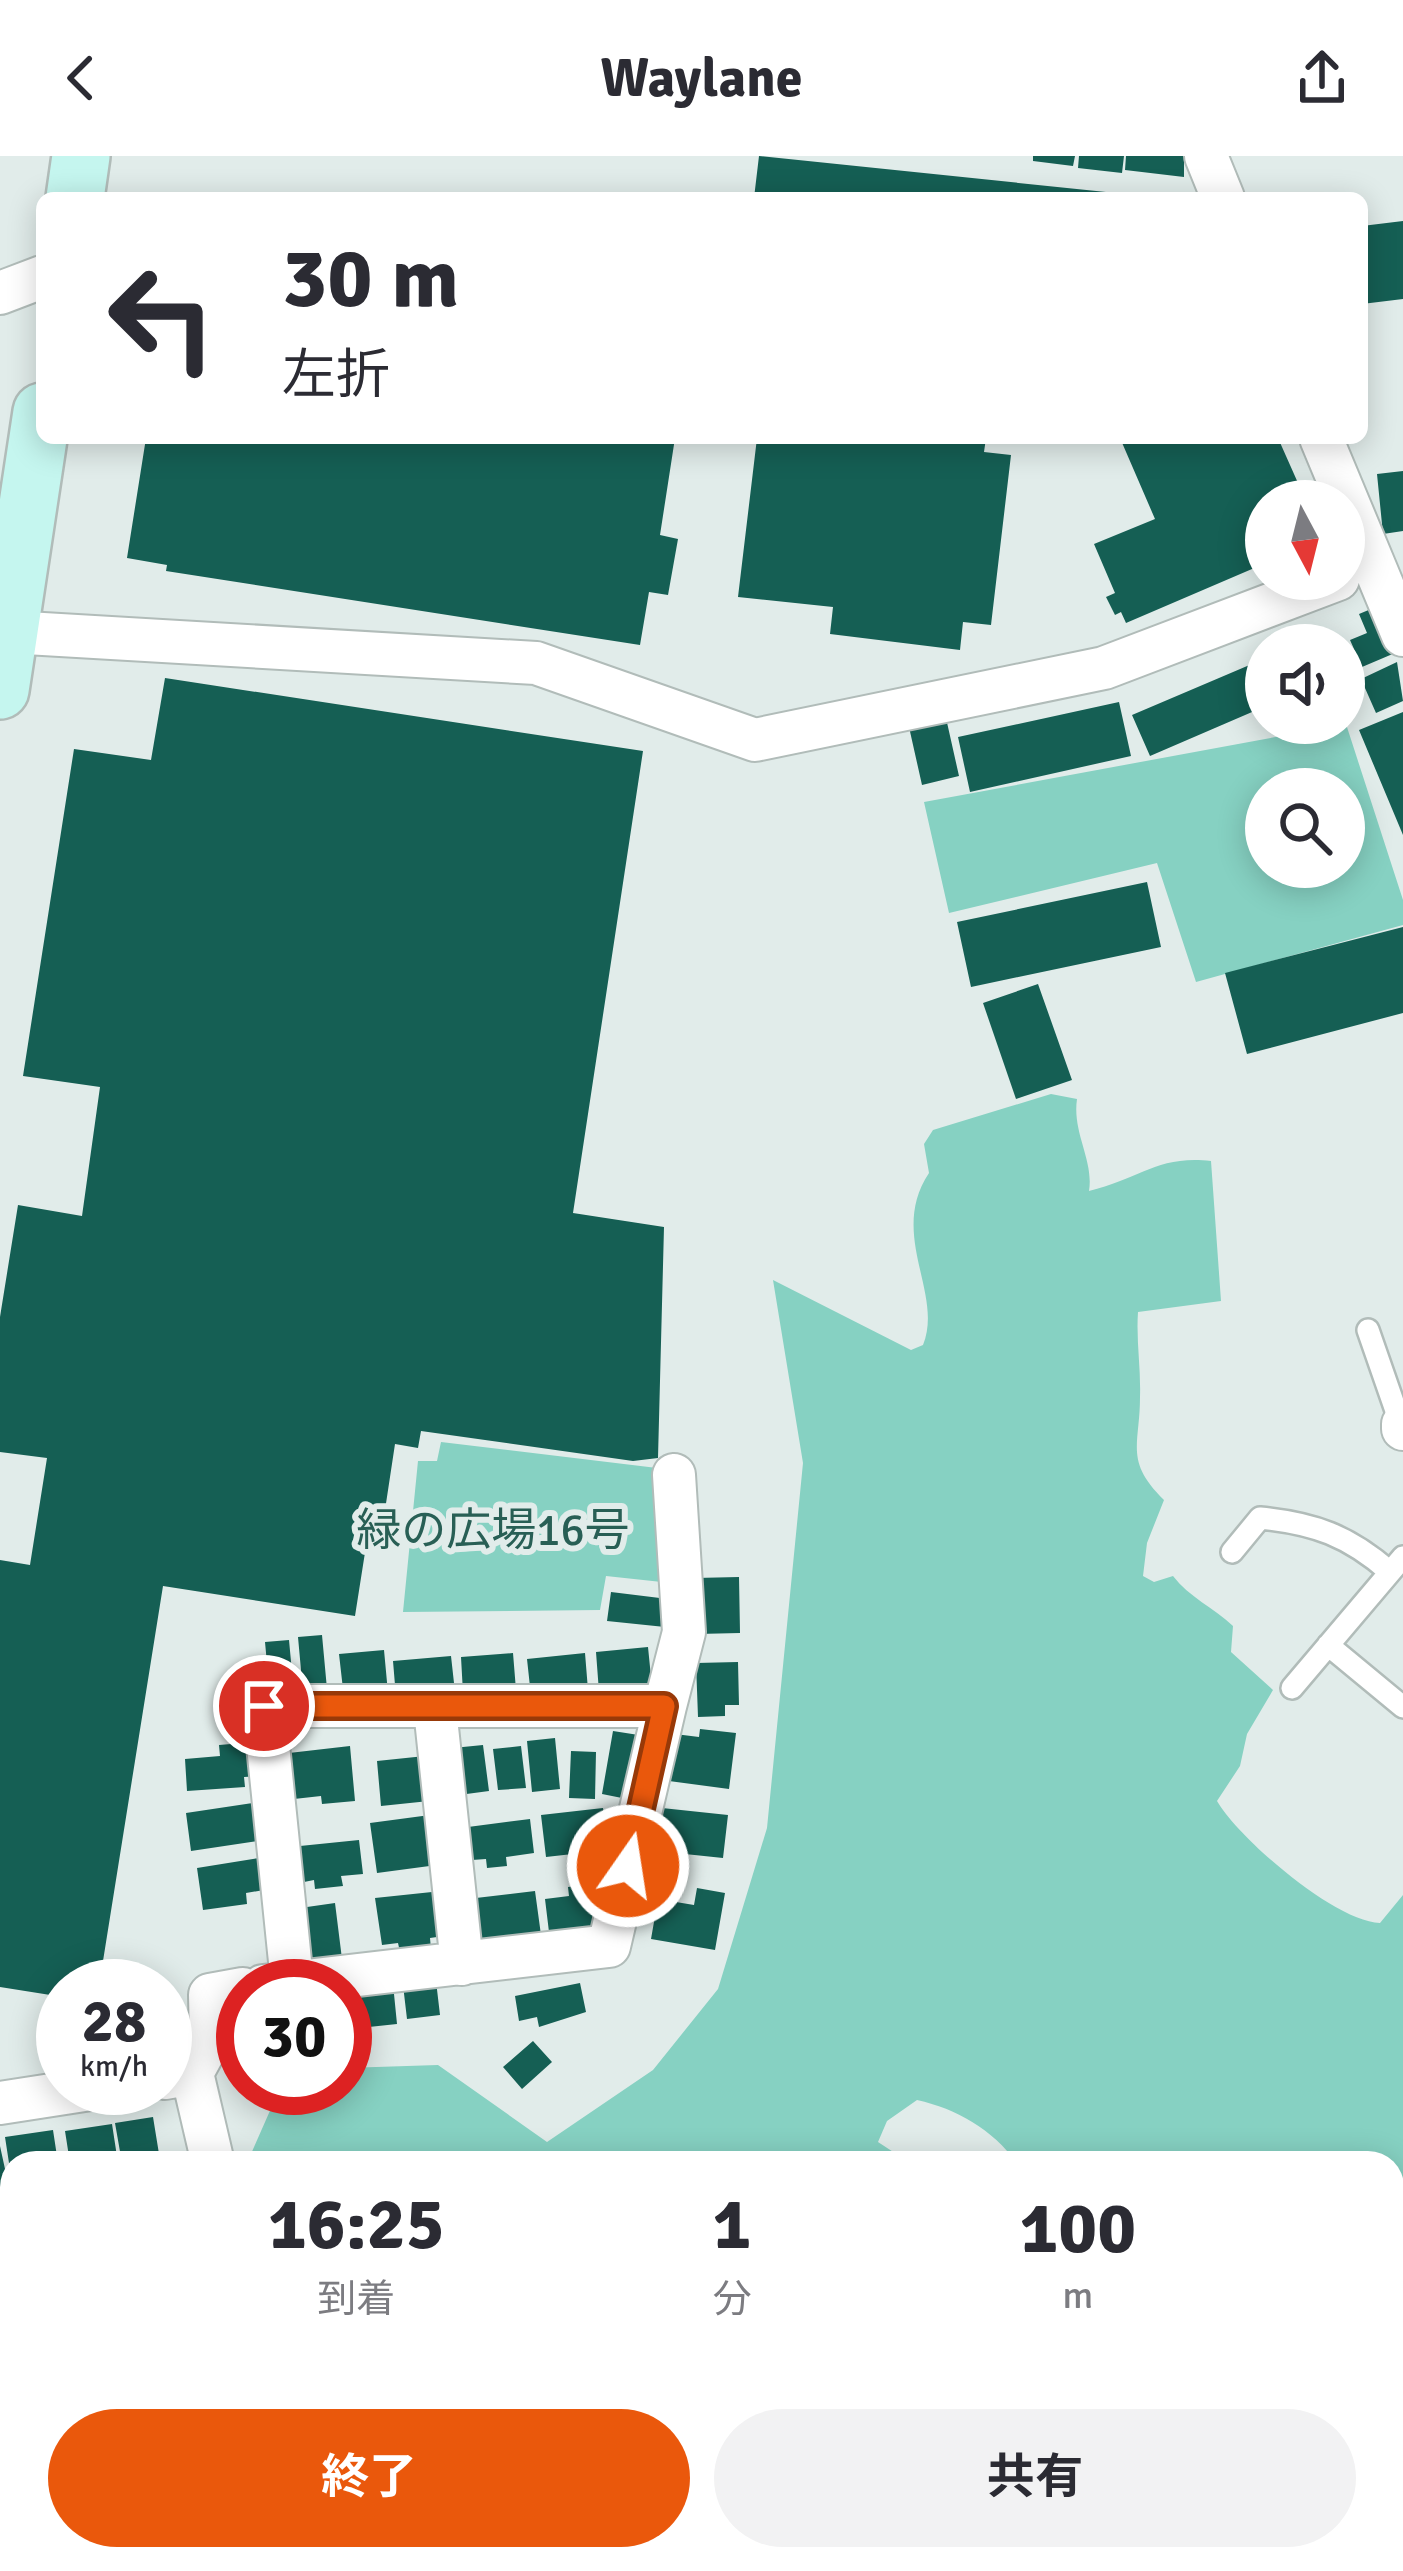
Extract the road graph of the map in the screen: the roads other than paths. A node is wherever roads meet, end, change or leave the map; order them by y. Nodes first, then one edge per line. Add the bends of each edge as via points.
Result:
1 (82, 156) edge
2 (1206, 156) edge
3 (76, 192) edge
4 (1221, 192) edge
5 (36, 279) edge
6 (0, 293) edge
7 (37, 444) edge
8 (1323, 444) edge
9 (1375, 592) edge
10 (9, 632) junction
11 (0, 690) edge
12 (1368, 1330) dead end
13 (1402, 1426) edge
14 (674, 1475) dead end
15 (1232, 1552) dead end
16 (1397, 1564) edge
17 (1328, 1645) junction
18 (1292, 1688) dead end
19 (664, 1706) junction
20 (1403, 1707) edge
21 (435, 1709) junction
22 (277, 1959) edge
23 (462, 1964) junction
24 (372, 1974) edge
25 (216, 1994) edge
26 (192, 2060) edge
27 (36, 2097) edge
28 (0, 2103) edge
29 (192, 2109) edge
30 (208, 2151) edge

1 - 3 street
2 - 4 street
5 - 6 street
7 - 10 street
8 - 9 street
9 - 10 street via 1104,668 755,740 536,663
10 - 11 street
12 - 13 lane
14 - 19 street via 685,1632
15 - 16 lane via 1260,1518 1337,1532
16 - 17 lane
17 - 18 lane
17 - 20 lane
19 - 21 street
19 - 23 street via 609,1946
21 - 22 street via 264,1706
21 - 23 street
23 - 24 street
25 - 26 street via 211,2038
27 - 28 street
29 - 30 street

